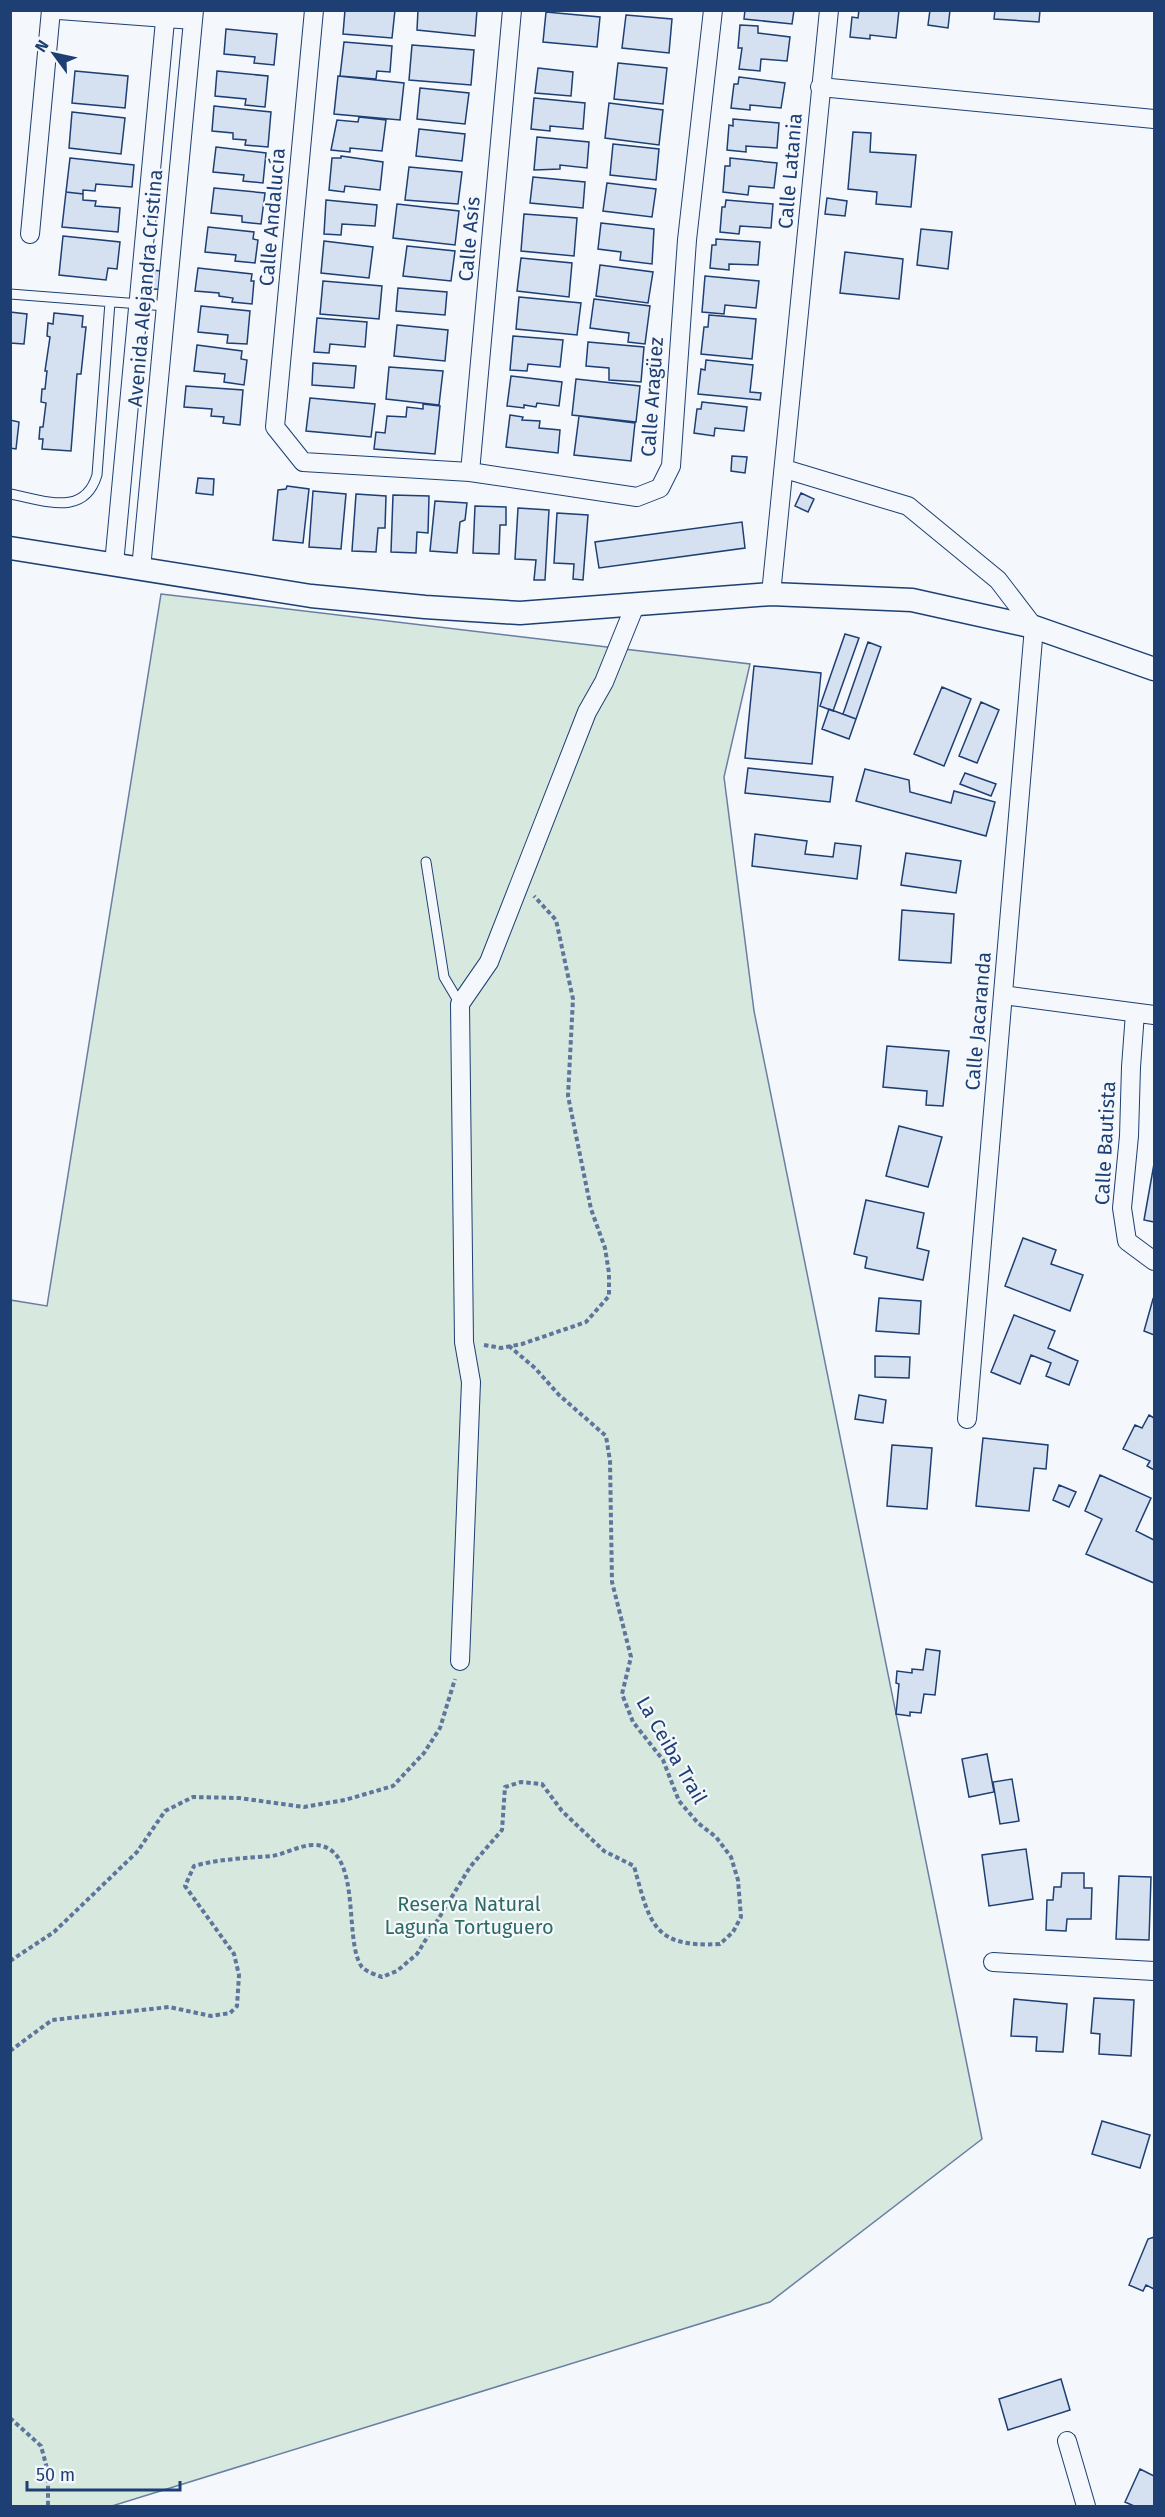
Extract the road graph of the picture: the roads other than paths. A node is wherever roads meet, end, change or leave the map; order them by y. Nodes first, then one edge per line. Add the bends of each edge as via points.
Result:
1 (51, 10) edge
2 (58, 10) edge
3 (315, 10) edge
4 (512, 10) edge
5 (712, 10) edge
6 (829, 10) edge
7 (166, 14) edge
8 (193, 15) edge
9 (820, 87) junction
10 (1155, 119) edge
11 (30, 234) dead end
12 (10, 294) edge
13 (110, 302) junction
14 (139, 304) junction
15 (166, 306) junction
16 (275, 427) joint
17 (785, 469) junction
18 (470, 472) junction
19 (10, 494) edge
20 (10, 548) edge
21 (114, 564) junction
22 (141, 569) junction
23 (771, 594) junction
24 (636, 603) junction
25 (1034, 627) junction
26 (1155, 669) edge
27 (426, 862) dead end
28 (1003, 995) junction
29 (460, 1004) junction
30 (1135, 1013) junction
31 (1155, 1015) edge
32 (1155, 1261) edge
33 (967, 1419) dead end
34 (460, 1661) road end
35 (993, 1962) dead end
36 (1155, 1971) edge
37 (1068, 2441) dead end
38 (1086, 2506) edge

1 - 11 street
2 - 7 street
3 - 16 street, Calle Andalucía
4 - 18 street, Calle Asís
5 - 18 street, Calle Aragüez via 687,240 671,466 660,488 637,497
6 - 9 street, Calle Latania
7 - 8 street
7 - 14 street, Avenida Alejandra Cristina
8 - 15 street, Avenida Alejandra Cristina
9 - 10 street
9 - 17 street, Calle Latania
12 - 13 lane
13 - 14 lane
13 - 19 lane via 93,488 85,498 68,504
14 - 15 lane
14 - 21 street, Avenida Alejandra Cristina
15 - 22 street, Avenida Alejandra Cristina
16 - 18 street, Calle Aragüez via 303,462
17 - 23 street, Calle Latania
17 - 25 street via 908,506 998,580
20 - 21 street
21 - 22 street
22 - 24 street via 311,596 425,607 520,613
23 - 24 street
23 - 25 street via 912,600
24 - 29 street via 604,682 587,712 489,962
25 - 26 street
25 - 28 street, Calle Jacaranda
27 - 29 lane via 444,976
28 - 30 street
28 - 33 street, Calle Jacaranda
29 - 34 street via 464,1342 471,1382
30 - 31 street
30 - 32 street, Calle Bautista via 1130,1136 1122,1208 1127,1241
35 - 36 street
37 - 38 street

